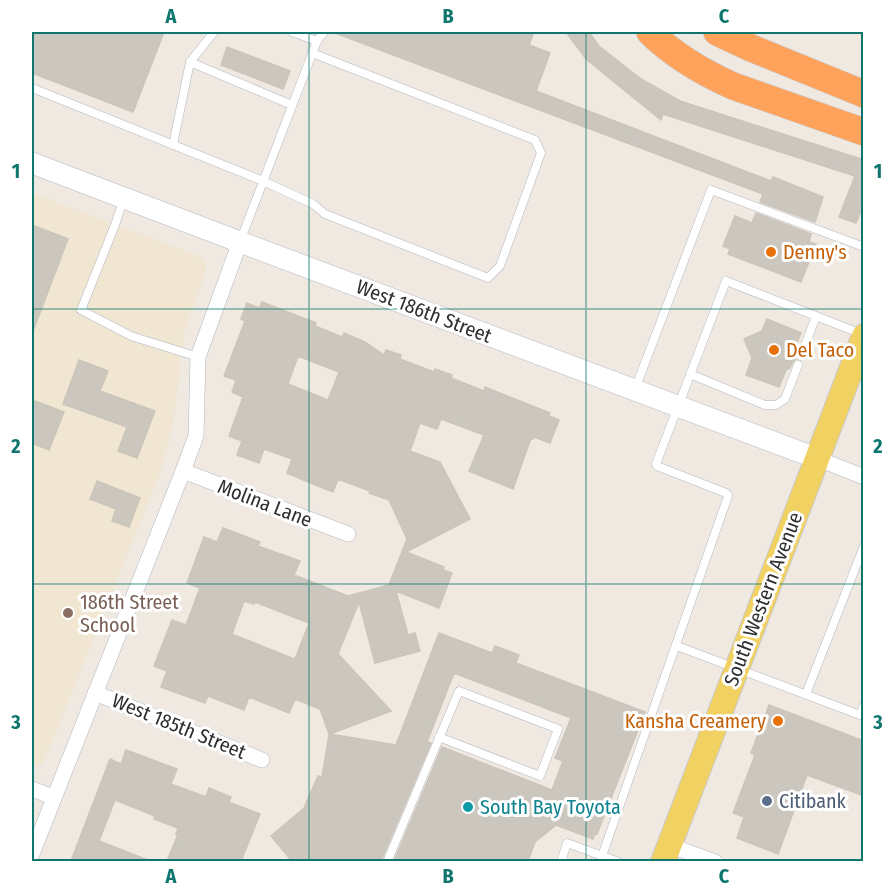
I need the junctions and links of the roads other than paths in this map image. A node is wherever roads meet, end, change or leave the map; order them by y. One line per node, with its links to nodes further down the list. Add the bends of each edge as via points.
1 (214, 32): 8 (lane)
2 (292, 32): 6 (lane)
3 (324, 32): 6 (lane)
4 (650, 32): 12 (highway, via 693,67 713,77)
5 (717, 32): 10 (highway)
6 (316, 41): 7 (lane)
7 (312, 53): 11 (lane); 15 (lane, via 535,140 541,153 500,266 488,278 325,214 313,204)
8 (189, 62): 11 (lane); 13 (lane)
9 (32, 88): 13 (lane)
10 (864, 94)
11 (292, 105): 15 (lane)
12 (864, 132)
13 (173, 145): 15 (lane)
14 (32, 163): 16 (street, West 186th Street)
15 (263, 181): 17 (lane)
16 (124, 198): 17 (street, West 186th Street); 22 (lane, via 81,310 131,336)
17 (240, 242): 22 (street); 25 (street, West 186th Street)
18 (864, 247): 25 (lane, via 711,190)
19 (816, 316): 20 (lane); 21 (lane); 24 (lane, via 726,281)
20 (864, 335): 27 (main road, South Western Avenue)
21 (801, 356)
22 (198, 357): 28 (street, via 196,436)
23 (798, 365): 24 (lane, via 785,399 776,405 765,405)
24 (690, 374): 26 (lane)
25 (635, 390): 26 (street, West 186th Street)
26 (678, 406): 27 (street, West 186th Street); 32 (lane, via 656,465 728,495)
27 (816, 458): 29 (street); 33 (main road, South Western Avenue)
28 (183, 471): 30 (street, Molina Lane); 34 (street)
29 (864, 477)
30 (348, 534)
31 (864, 546): 35 (lane)
32 (677, 646): 33 (lane); 43 (lane)
33 (737, 669): 35 (lane); 41 (main road, South Western Avenue)
34 (95, 693): 38 (street, West 185th Street); 40 (street)
35 (806, 694): 36 (lane, via 860,715)
36 (864, 705)
37 (440, 736): 37 (lane, via 459,691 558,729 540,776); 44 (lane)
38 (262, 760)
39 (32, 789): 40 (street)
40 (53, 797): 42 (street)
41 (666, 853): 47 (street)
42 (32, 854)
43 (596, 857): 45 (lane, via 567,843); 46 (lane)
44 (387, 861)
45 (561, 861)
46 (619, 861)
47 (715, 861)

